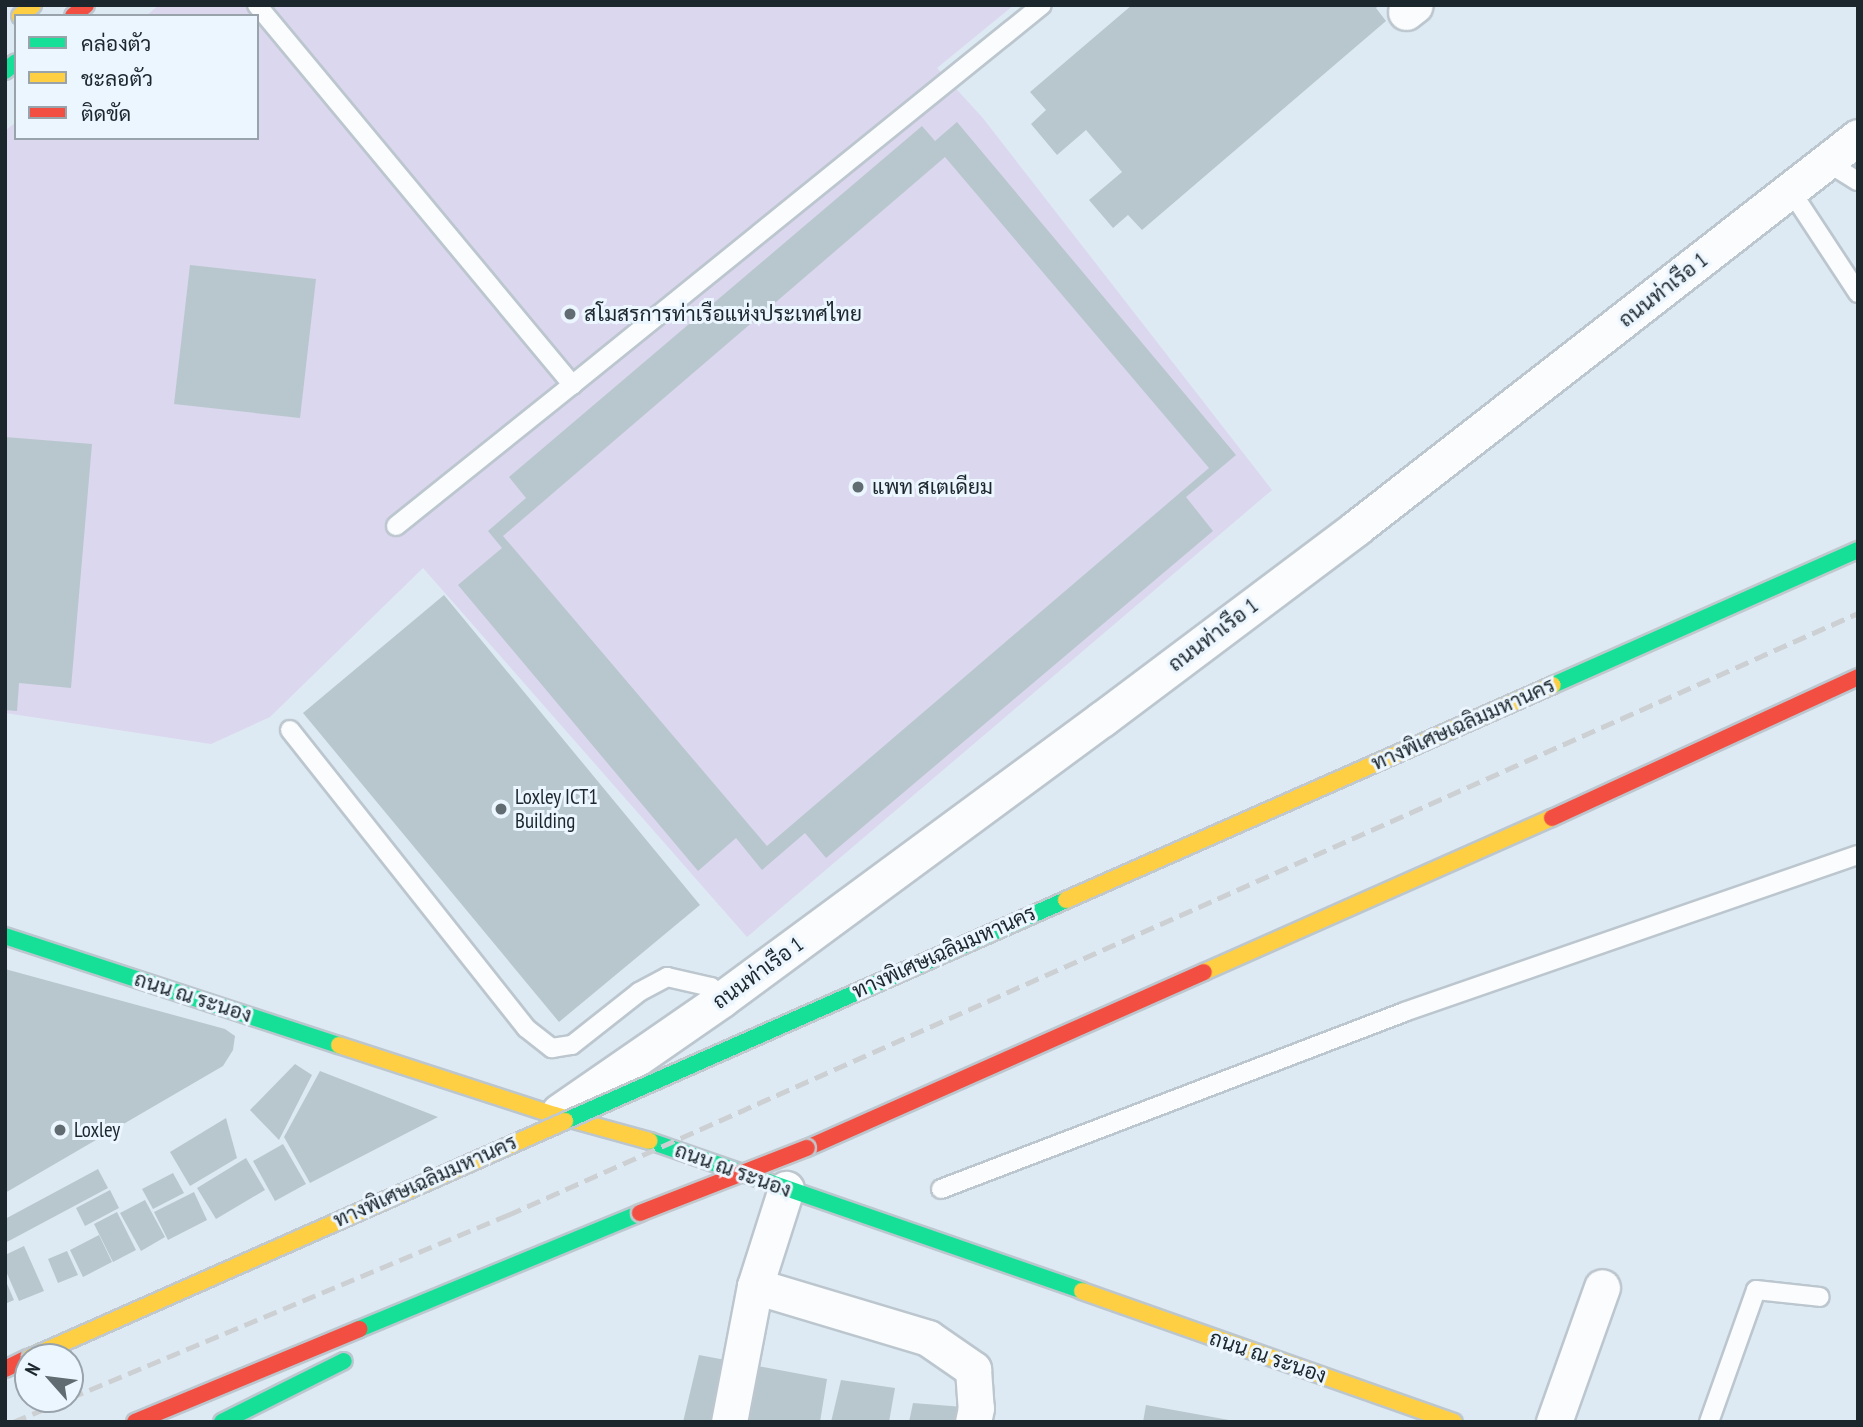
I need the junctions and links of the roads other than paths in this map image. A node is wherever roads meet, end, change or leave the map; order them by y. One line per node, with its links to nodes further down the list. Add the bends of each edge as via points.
1 (257, 5): 8 (lane)
2 (1042, 5): 8 (lane)
3 (1858, 137): 4 (street, ถนนท่าเรือ 1)
4 (1827, 162): 5 (lane); 6 (street, ถนนท่าเรือ 1)
5 (1858, 181)
6 (1791, 191): 7 (lane); 15 (street, ถนนท่าเรือ 1, via 1356,528)
7 (1858, 293)
8 (572, 385): 9 (lane)
9 (396, 526)
10 (1858, 550): 24 (main road, ทางพิเศษเฉลิมมหานคร, bridge)
11 (1858, 677): 19 (main road, bridge, via 1646,776 807,1148)
12 (290, 730): 15 (lane, via 526,1028 552,1048 572,1045 639,992 667,977 710,987)
13 (1858, 855): 18 (lane, via 1404,1012)
14 (5, 936): 16 (main road, ถนน ณ ระนอง)
15 (722, 999): 16 (street, ถนนท่าเรือ 1)
16 (555, 1115): 17 (main road, ถนน ณ ระนอง, via 664,1145)
17 (786, 1189): 20 (street); 30 (main road, ถนน ณ ระนอง)
18 (941, 1189)
19 (640, 1213): 23 (main road); 26 (main road)
20 (755, 1286): 28 (street); 29 (street, via 928,1338 973,1368)
21 (1602, 1287): 31 (street)
22 (1820, 1297): 32 (lane, via 1756,1290)
23 (431, 1317)
24 (64, 1343)
25 (358, 1354): 27 (main road)
26 (135, 1422)
27 (222, 1422)
28 (729, 1422)
29 (973, 1422)
30 (1454, 1422)
31 (1554, 1422)
32 (1709, 1422)

